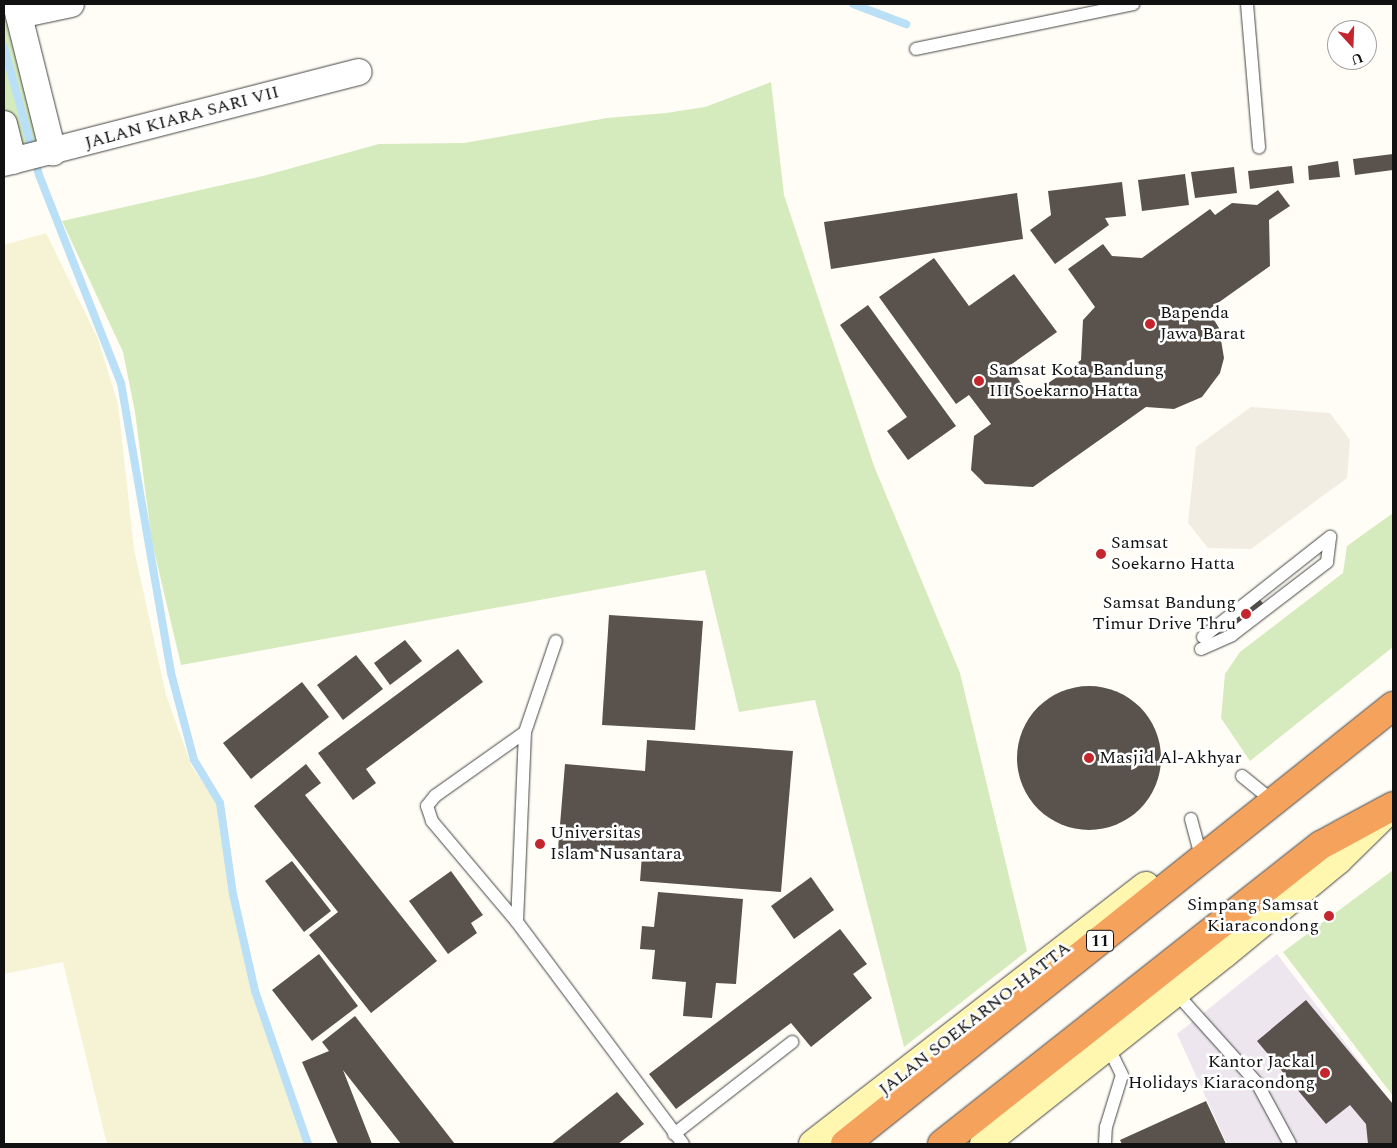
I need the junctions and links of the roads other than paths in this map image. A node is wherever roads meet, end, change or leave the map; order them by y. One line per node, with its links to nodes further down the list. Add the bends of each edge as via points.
1 (71, 4): 4 (street)
2 (1133, 4): 5 (lane)
3 (1247, 4): 8 (lane)
4 (18, 9): 9 (street)
5 (916, 49)
6 (359, 72): 9 (street, JALAN KIARA SARI VII)
7 (4, 124): 9 (street)
8 (1259, 147)
9 (27, 158)
10 (556, 641): 13 (lane)
11 (1202, 643): 11 (lane, via 1232,635 1327,562 1330,537)
12 (1393, 706): 14 (highway, JALAN SOEKARNO-HATTA / 11)
13 (526, 732): 20 (lane); 20 (lane, via 434,796 427,806 432,821)
14 (1355, 738): 16 (main road, JALAN SOEKARNO-HATTA, via 1285,775); 27 (highway, JALAN SOEKARNO-HATTA / 11)
15 (1242, 776): 16 (lane)
16 (1263, 793): 19 (main road, JALAN SOEKARNO-HATTA)
17 (1393, 806): 21 (main road, via 1338,860); 28 (highway, via 1321,845)
18 (1191, 819): 19 (lane)
19 (1198, 846): 26 (main road, JALAN SOEKARNO-HATTA)
20 (517, 922): 24 (lane)
21 (1176, 994): 23 (main road); 31 (lane, via 1257,1082)
22 (792, 1042): 24 (lane)
23 (1109, 1048): 29 (main road); 30 (lane, via 1122,1075 1106,1127)
24 (674, 1134): 25 (lane)
25 (682, 1144)
26 (813, 1144)
27 (845, 1144)
28 (942, 1144)
29 (984, 1144)
30 (1105, 1144)
31 (1290, 1144)

